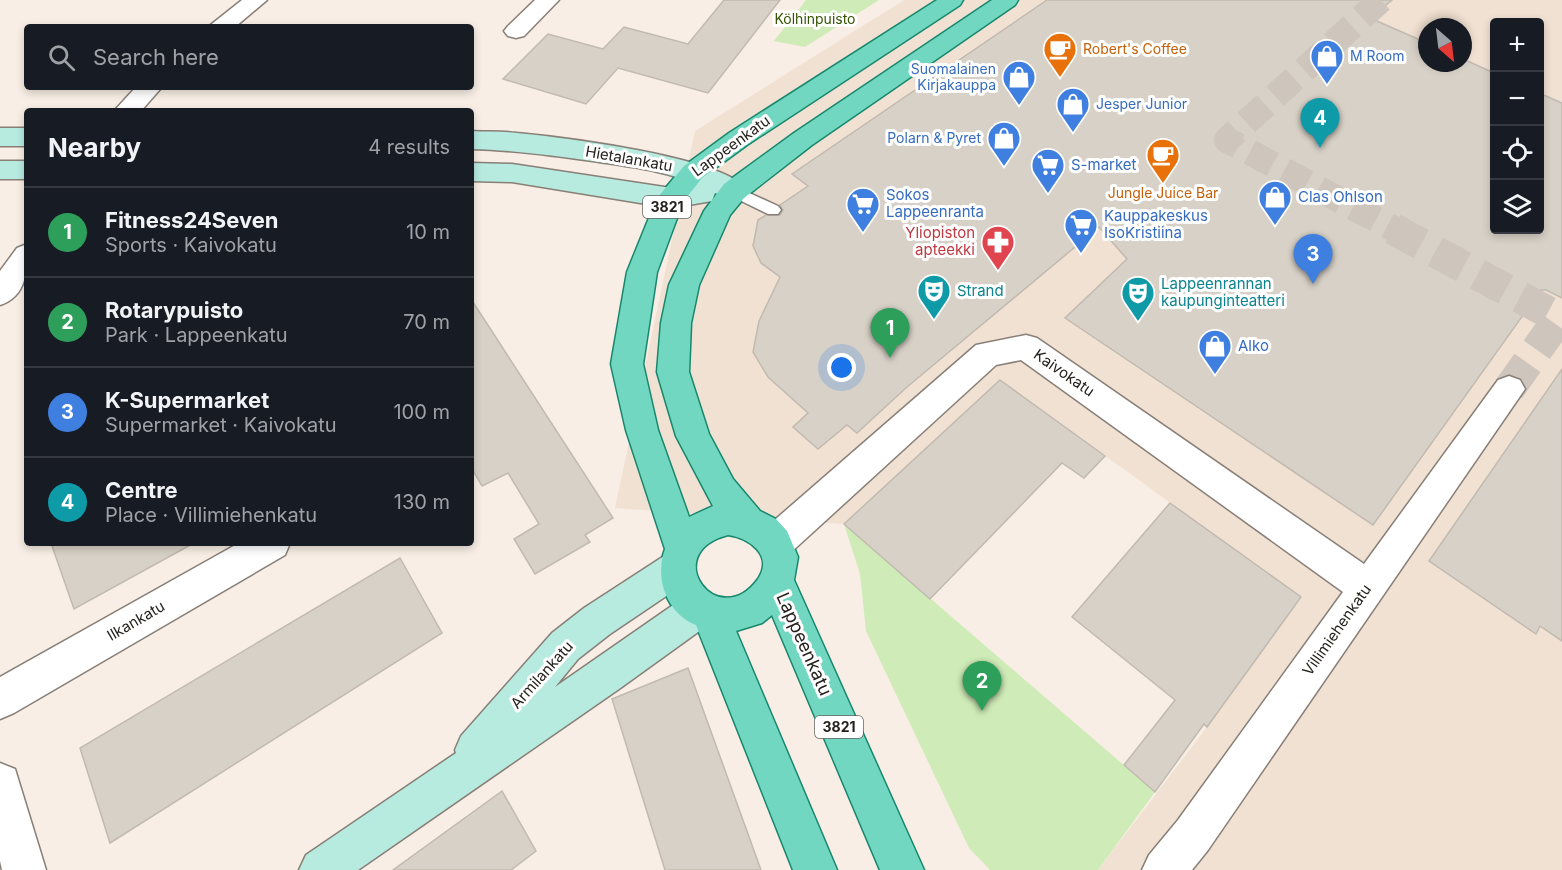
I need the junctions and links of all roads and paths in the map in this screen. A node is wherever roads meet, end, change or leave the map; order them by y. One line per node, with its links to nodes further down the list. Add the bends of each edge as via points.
1 (256, 0): 5 (street)
2 (548, 0): 6 (street)
3 (952, 0): 15 (main road, Lappeenkatu / 3821)
4 (1007, 0): 16 (main road, 3821)
5 (224, 24)
6 (516, 31)
7 (147, 90): 8 (street)
8 (130, 108)
9 (24, 136): 10 (main road)
10 (0, 137)
11 (474, 140): 15 (main road, Hietalankatu, via 516,141 639,159)
12 (0, 170): 13 (main road)
13 (24, 170)
14 (474, 172): 17 (main road, Hietalankatu, via 512,173)
15 (693, 172): 16 (main road, Hietalankatu); 17 (main road, Lappeenkatu / 3821)
16 (734, 190): 17 (main road, Hietalankatu); 18 (lane); 22 (main road, 3821, via 718,211 684,285 676,323 673,372 693,436 721,490)
17 (671, 198): 25 (main road, Lappeenkatu / 3821, via 642,272 627,363 642,430)
18 (773, 210)
19 (24, 259): 20 (street)
20 (0, 294)
21 (1509, 389): 27 (street, Villimiehenkatu)
22 (747, 522): 23 (main road, via 763,530); 25 (main road, via 728,519 709,524 693,534)
23 (775, 543): 26 (main road, via 780,570); 27 (street, Kaivokatu, via 987,354 1026,347)
24 (267, 546): 29 (street, Ilkankatu)
25 (680, 558): 28 (main road, via 681,587); 30 (main road, Armilankatu, via 565,646)
26 (777, 583): 28 (main road, via 766,600 749,610 729,615); 35 (main road, Lappeenkatu / 3821)
27 (1366, 587): 36 (street, Villimiehenkatu, via 1193,835)
28 (704, 610): 30 (main road, Armilankatu); 34 (main road)
29 (0, 699)
30 (451, 779): 33 (main road, Armilankatu)
31 (0, 784): 32 (street)
32 (24, 870)
33 (321, 870)
34 (815, 870)
35 (902, 870)
36 (1164, 870)

